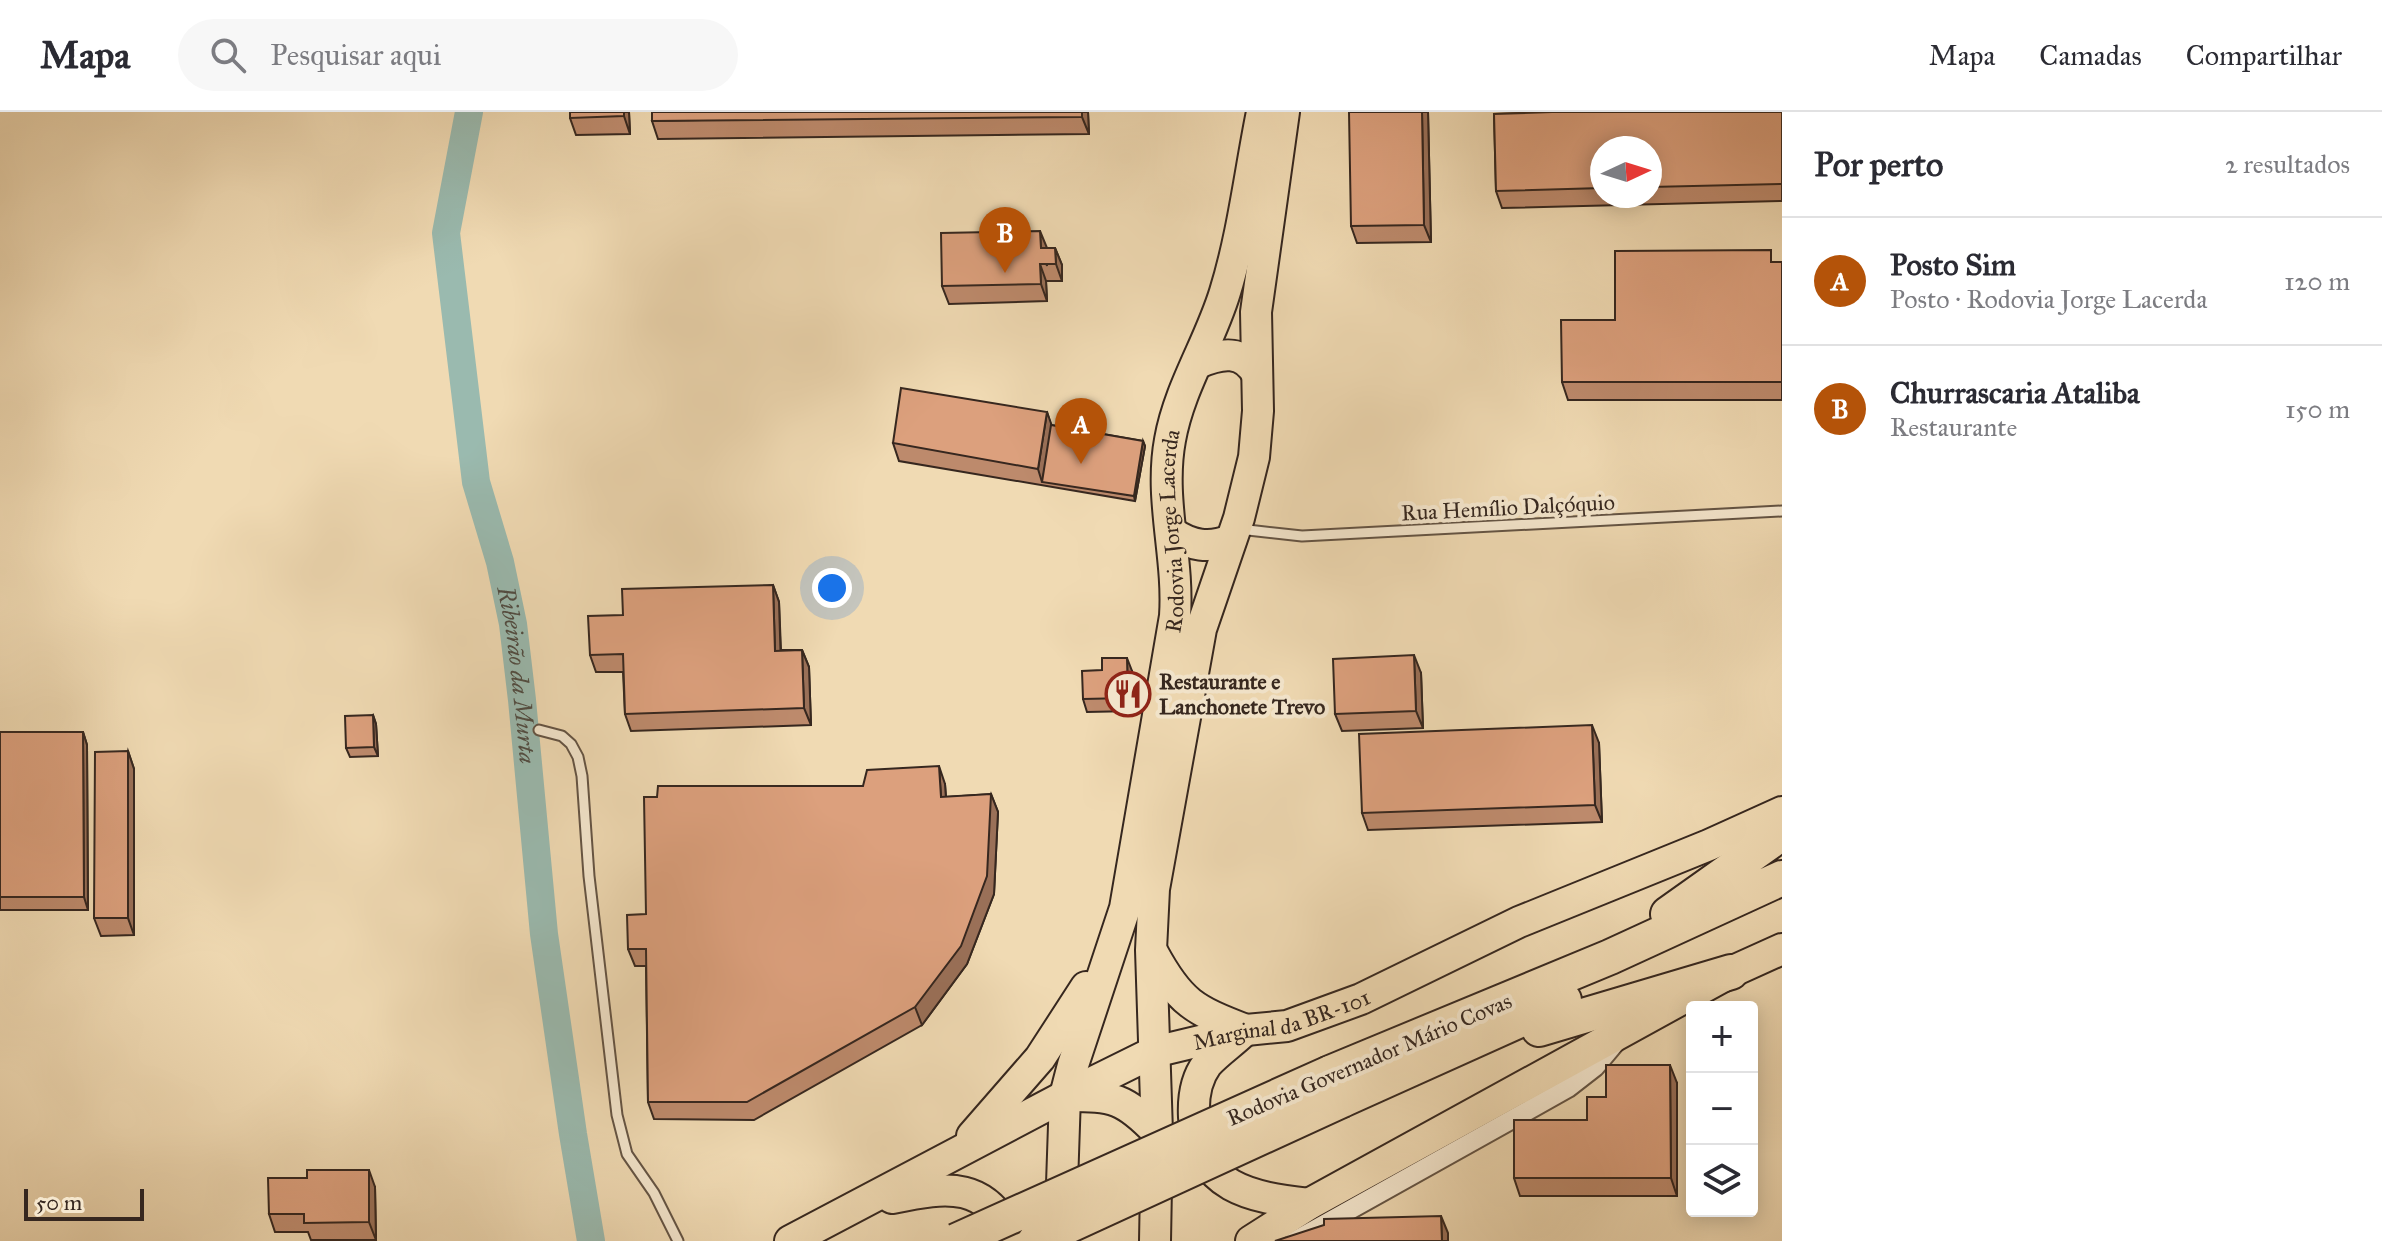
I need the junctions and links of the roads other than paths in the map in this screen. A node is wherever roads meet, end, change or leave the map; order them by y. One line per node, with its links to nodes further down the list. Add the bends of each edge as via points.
1 (1262, 112): 3 (main road, Rodovia Jorge Lacerda, via 1228,279)
2 (1284, 112): 4 (main road, Rodovia Jorge Lacerda, via 1256,312)
3 (1198, 363): 4 (main road, via 1231,355 1246,360); 6 (main road, Rodovia Jorge Lacerda, via 1170,440 1166,489)
4 (1257, 374): 7 (main road, Rodovia Jorge Lacerda, via 1254,457)
5 (1782, 511): 7 (lane, Rua Hemílio Dalçóquio, via 1302,536)
6 (1171, 532): 7 (main road, via 1200,546); 13 (main road, Rodovia Jorge Lacerda, via 1175,616)
7 (1233, 534): 15 (main road, Rodovia Jorge Lacerda, via 1195,654 1155,878)
8 (539, 730): 29 (lane, via 562,736 578,757 617,1115 627,1154)
9 (1782, 812): 18 (main road, Marginal da BR-101, via 1519,922 1361,999 1287,1026)
10 (1782, 833): 16 (highway)
11 (1782, 878): 16 (highway, Rodovia Governador Mário Covas)
12 (1782, 901): 21 (highway, Rodovia Governador Mário Covas)
13 (1120, 930): 23 (main road, Rodovia Jorge Lacerda); 25 (main road, via 1040,1058)
14 (1782, 949): 17 (main road)
15 (1151, 950): 18 (main road, via 1179,994 1203,1014); 20 (main road, Rodovia Jorge Lacerda)
16 (1610, 957): 22 (highway, Rodovia Governador Mário Covas)
17 (1731, 972): 19 (main road); 21 (highway)
18 (1246, 1030): 20 (main road, Marginal da BR-101); 26 (main road, via 1207,1065 1197,1082 1193,1101 1201,1148 1223,1180 1240,1190)
19 (1626, 1030): 26 (main road); 36 (street, via 1595,1067 1568,1088)
20 (1154, 1052): 23 (main road, Marginal da BR-101); 24 (main road, Rodovia Jorge Lacerda)
21 (1409, 1071): 22 (highway, Rodovia Governador Mário Covas)
22 (1336, 1086): 31 (highway, Rodovia Governador Mário Covas, bridge); 33 (highway, Rodovia Governador Mário Covas, bridge)
23 (1065, 1096): 24 (main road, via 1123,1102); 25 (main road, Marginal da BR-101); 34 (main road, Rodovia Jorge Lacerda)
24 (1157, 1132): 35 (main road, Rodovia Jorge Lacerda)
25 (955, 1154): 27 (main road, Marginal da BR-101)
26 (1309, 1204): 28 (main road)
27 (861, 1205): 30 (main road, Marginal da BR-101); 32 (main road, via 955,1190 984,1199 1004,1219)
28 (1253, 1240)
29 (678, 1241)
30 (790, 1241)
31 (956, 1241)
32 (1013, 1241)
33 (1035, 1241)
34 (1060, 1241)
35 (1155, 1241)
36 (1294, 1241)

